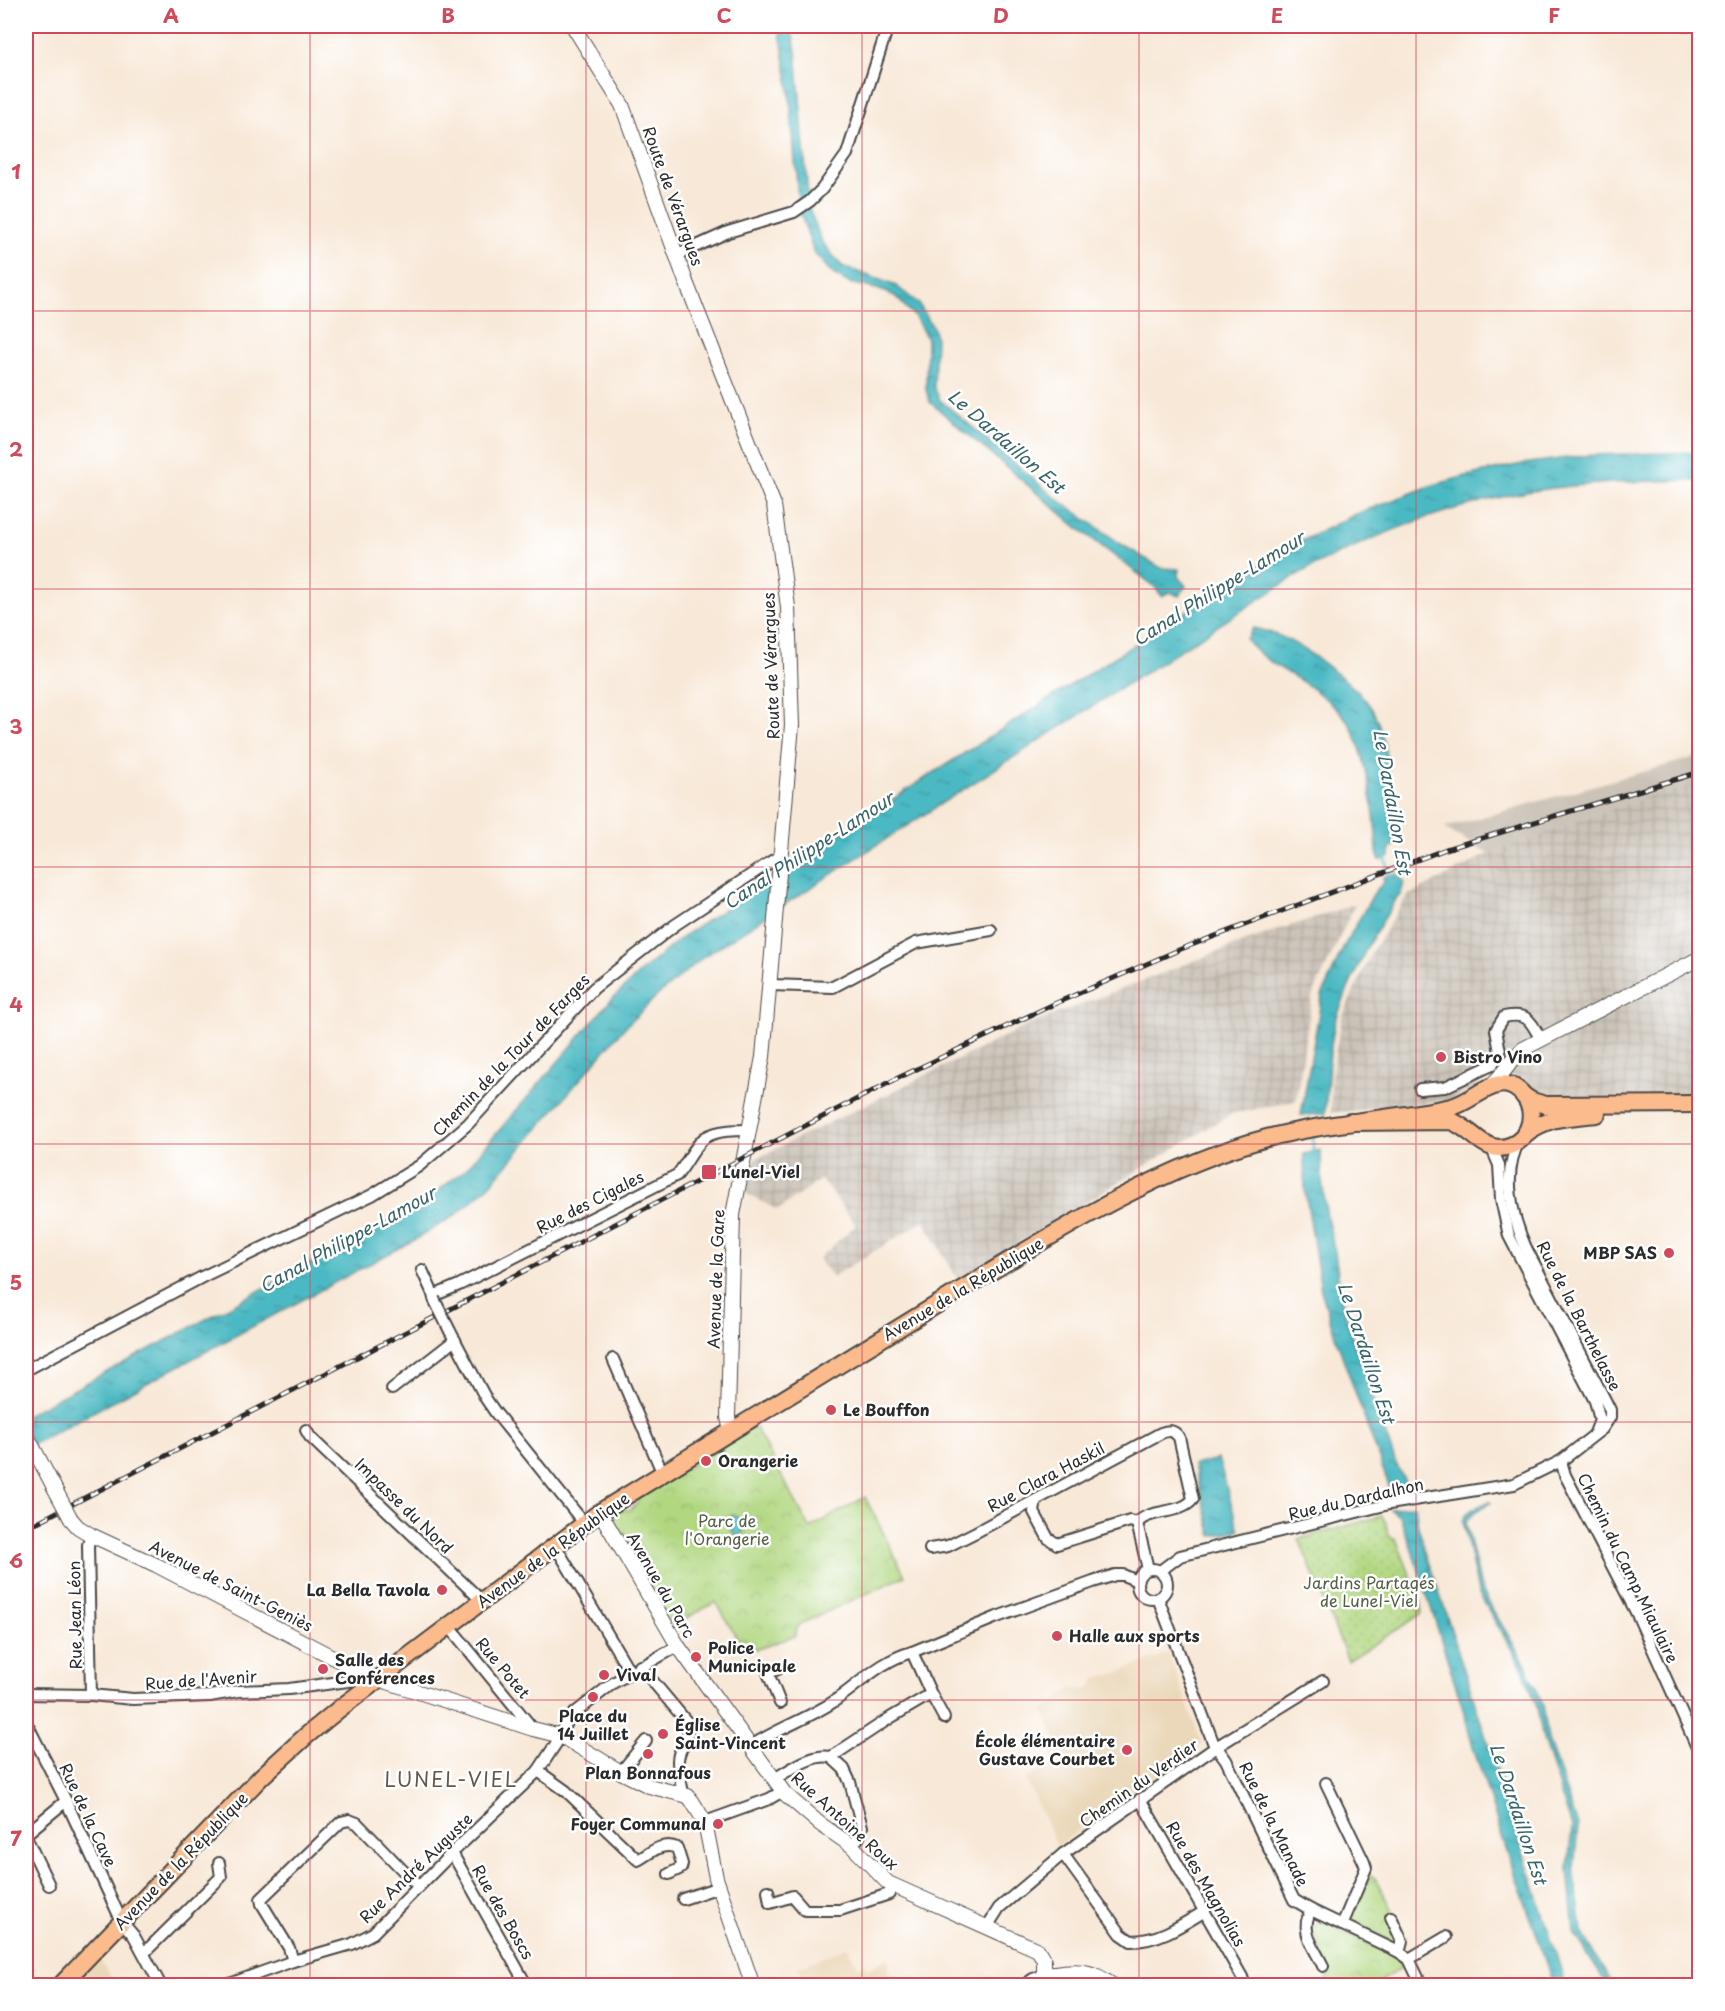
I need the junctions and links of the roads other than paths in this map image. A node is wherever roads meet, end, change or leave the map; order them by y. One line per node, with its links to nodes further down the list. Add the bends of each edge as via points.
1 (573, 26): 3 (street, Route de Vérargues, via 622,105)
2 (888, 26): 3 (street, via 847,154 822,189 794,212 728,232)
3 (677, 255): 4 (street, Route de Vérargues, via 774,506 789,607 792,725)
4 (780, 861): 7 (street, Route de Vérargues); 24 (street, Chemin de la Tour de Farges, via 675,925 594,988 468,1124 419,1166 372,1195 204,1276)
5 (991, 930): 7 (street, via 916,943 833,987)
6 (1700, 958): 8 (street)
7 (770, 985): 16 (street, Route de Vérargues, via 763,1057)
8 (1539, 1041): 9 (street, via 1517,1055); 10 (street, via 1529,1019 1518,1014 1504,1017 1496,1030 1500,1052 1492,1065 1444,1087); 11 (street, via 1521,1058 1517,1074)
9 (1491, 1085): 11 (main road, via 1501,1084); 12 (main road)
10 (1420, 1089)
11 (1522, 1094): 14 (main road, via 1546,1105); 18 (main road, via 1531,1114 1529,1128)
12 (1473, 1098): 15 (main road, via 1450,1107); 17 (main road, via 1467,1118)
13 (1700, 1104): 14 (main road)
14 (1662, 1105): 18 (main road, via 1547,1120)
15 (1350, 1122): 17 (main road, via 1451,1121); 27 (main road, Avenue de la République, via 1240,1146 1200,1160 1129,1194 1039,1243)
16 (749, 1130): 21 (street, Rue des Cigales, via 707,1136 677,1175); 27 (street, Avenue de la Gare, via 733,1215 728,1417)
17 (1474, 1135): 19 (main road)
18 (1522, 1138): 19 (main road, via 1504,1147); 29 (street, Rue de la Barthelasse, via 1511,1164 1516,1222 1610,1410 1608,1422)
19 (1488, 1146): 29 (street, Rue de la Barthelasse, via 1499,1165 1501,1199 1512,1243 1599,1411)
20 (422, 1270): 21 (street)
21 (434, 1296): 22 (street, bridge)
22 (453, 1336): 25 (street); 34 (street, via 495,1412)
23 (613, 1359): 31 (street)
24 (26, 1370)
25 (392, 1389)
26 (306, 1430): 43 (street, Impasse du Nord)
27 (731, 1432): 31 (main road, Avenue de la République)
28 (26, 1434): 36 (street, Avenue de Saint-Geniès, bridge, via 70,1519)
29 (1594, 1436): 30 (street, Rue du Dardalhon)
30 (1561, 1461): 40 (street, Rue du Dardalhon, via 1514,1484 1389,1504 1180,1556); 62 (street, Chemin du Camp Miaulaire, via 1638,1614)
31 (663, 1474): 33 (main road, Avenue de la République)
32 (1036, 1500): 35 (street, via 1034,1512 1048,1538 1057,1544 1122,1523); 35 (street, Rue Clara Haskil, via 1161,1432 1175,1432 1192,1499 1186,1506 1145,1516); 38 (street, Rue Clara Haskil, via 948,1546)
33 (600, 1512): 34 (main road, Avenue de la République); 45 (street, Avenue du Parc)
34 (584, 1523): 37 (main road, Avenue de la République)
35 (1137, 1523): 39 (street)
36 (91, 1535): 49 (street, Avenue de Saint-Geniès); 53 (street, Rue Jean Léon)
37 (555, 1545): 43 (main road, Avenue de la République); 47 (street)
38 (930, 1549)
39 (1148, 1569): 40 (street); 41 (street)
40 (1160, 1571): 42 (street, via 1168,1583)
41 (1137, 1581): 42 (street, via 1141,1594 1148,1599); 46 (street, via 1115,1575)
42 (1158, 1598): 61 (street, Rue de la Manade)
43 (482, 1601): 44 (main road, Avenue de la République)
44 (449, 1626): 49 (main road, Avenue de la République); 57 (street, Rue Potet)
45 (678, 1646): 47 (street); 60 (street, Avenue du Parc)
46 (912, 1652): 52 (street); 60 (street, via 888,1660 849,1692)
47 (635, 1669): 58 (street, via 575,1713); 69 (street, via 686,1721 687,1740 678,1759)
48 (778, 1669): 54 (street, via 768,1673)
49 (378, 1680): 53 (street, Rue de l'Avenir, via 210,1696 133,1699); 57 (street, Avenue de Saint-Geniès); 88 (main road, Avenue de la République, via 274,1765)
50 (1323, 1681): 61 (street, Chemin du Verdier)
51 (26, 1694): 53 (street, Rue de l'Avenir)
52 (931, 1694): 55 (street); 63 (street)
53 (91, 1695)
54 (780, 1703)
55 (944, 1718)
56 (26, 1722): 71 (street, Rue de la Cave)
57 (533, 1729): 58 (street)
58 (561, 1736): 64 (street, Rue André Auguste); 65 (street)
59 (646, 1741): 65 (street)
60 (751, 1746): 66 (street, Rue Antoine Roux)
61 (1216, 1747): 70 (street, Chemin du Verdier); 85 (street, Rue de la Manade, via 1226,1760 1289,1893)
62 (1700, 1754)
63 (831, 1757): 66 (street, via 812,1757); 74 (street, via 844,1769 850,1782 862,1827)
64 (538, 1771): 75 (street, Rue André Auguste); 78 (street, via 566,1791 638,1860 664,1846 677,1848 681,1868)
65 (621, 1772): 69 (street, via 649,1786)
66 (774, 1779): 68 (street, Rue Antoine Roux)
67 (1326, 1783): 89 (street, via 1366,1868)
68 (783, 1791): 72 (street); 74 (street, Rue Antoine Roux)
69 (683, 1795): 72 (street, via 692,1801)
70 (1140, 1799): 76 (street, Chemin du Verdier); 86 (street, Rue des Magnolias)
71 (66, 1801): 73 (street); 88 (street, Rue de la Cave)
72 (705, 1822): 81 (street)
73 (26, 1835): 79 (street)
74 (852, 1846): 90 (street, Rue Antoine Roux, via 888,1883)
75 (452, 1853): 80 (street, Rue André Auguste); 101 (street, Rue des Boscs)
76 (1063, 1854): 86 (street, via 1121,1934 1131,1941 1167,1933); 90 (street, Chemin du Verdier, via 999,1908)
77 (219, 1863): 93 (street, via 221,1877)
78 (669, 1874)
79 (50, 1885)
80 (418, 1886): 95 (street, Rue André Auguste, via 364,1939); 95 (street, via 357,1823 341,1822 261,1899)
81 (718, 1887): 84 (street); 102 (street)
82 (768, 1891): 83 (street, via 770,1903 792,1896 805,1910 840,1910)
83 (890, 1894)
84 (683, 1899)
85 (1311, 1910): 89 (street, Rue de la Manade); 96 (street, via 1306,1929)
86 (1205, 1911): 105 (street, Rue des Magnolias)
87 (1391, 1917): 92 (street, via 1402,1941)
88 (122, 1922): 93 (street, Rue de la Cave); 99 (main road, Avenue de la République)
89 (1341, 1925): 92 (street, Rue de la Manade)
90 (987, 1927): 97 (street, Rue Antoine Roux, via 1038,1950)
91 (1446, 1937): 94 (street)
92 (1399, 1952): 94 (street, Rue de la Manade)
93 (144, 1953): 100 (street, Rue de la Cave)
94 (1409, 1959): 106 (street)
95 (293, 1961): 98 (street, Rue André Auguste)
96 (1323, 1966)
97 (1051, 1982): 103 (street, via 1033,1979); 104 (street, via 1101,1979)
98 (224, 1985)
99 (60, 1986)
100 (161, 1986)
101 (527, 1986)
102 (753, 1986)
103 (1023, 1986)
104 (1114, 1986)
105 (1245, 1986)
106 (1422, 1986)

